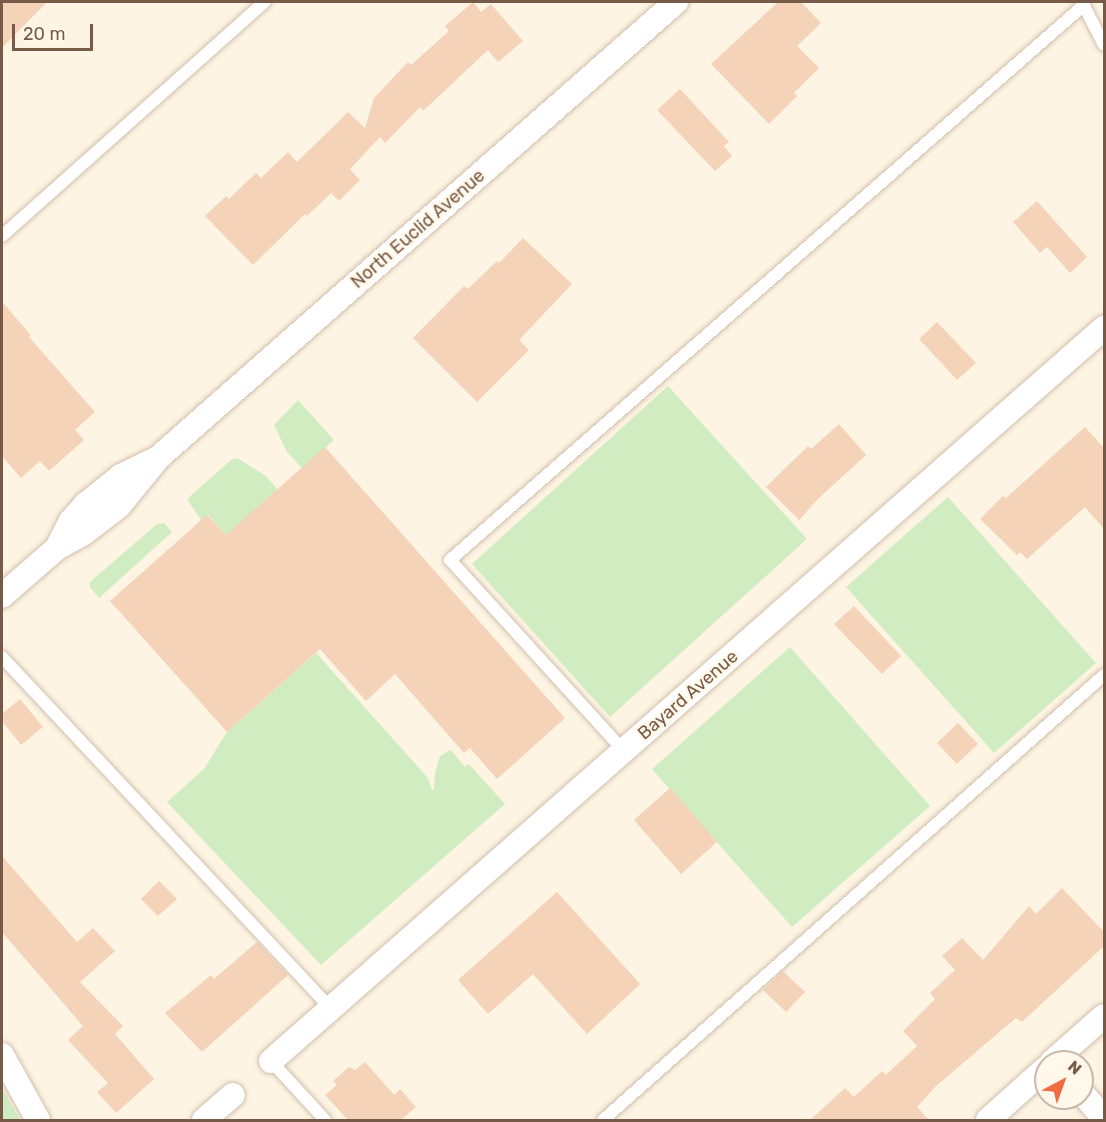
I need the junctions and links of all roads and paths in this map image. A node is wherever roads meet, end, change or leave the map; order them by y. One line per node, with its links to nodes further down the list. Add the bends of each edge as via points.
1 (265, 2): 5 (lane)
2 (676, 2): 7 (street, North Euclid Avenue, via 159,457 119,506 57,548)
3 (1083, 3): 4 (lane); 10 (lane, via 450,560)
4 (1104, 45)
5 (2, 236)
6 (1104, 328): 10 (street, Bayard Avenue)
7 (2, 596)
8 (2, 657): 11 (lane)
9 (1104, 675): 23 (lane)
10 (624, 751): 11 (street, Bayard Avenue)
11 (330, 1008): 15 (street, Bayard Avenue)
12 (1104, 1016): 13 (street)
13 (1066, 1050)
14 (2, 1055): 20 (street)
15 (271, 1061): 22 (lane)
16 (1034, 1079): 24 (street)
17 (233, 1095): 21 (street)
18 (1094, 1107): 19 (street)
19 (1104, 1118)
20 (39, 1120)
21 (204, 1120)
22 (325, 1120)
23 (603, 1120)
24 (988, 1120)

